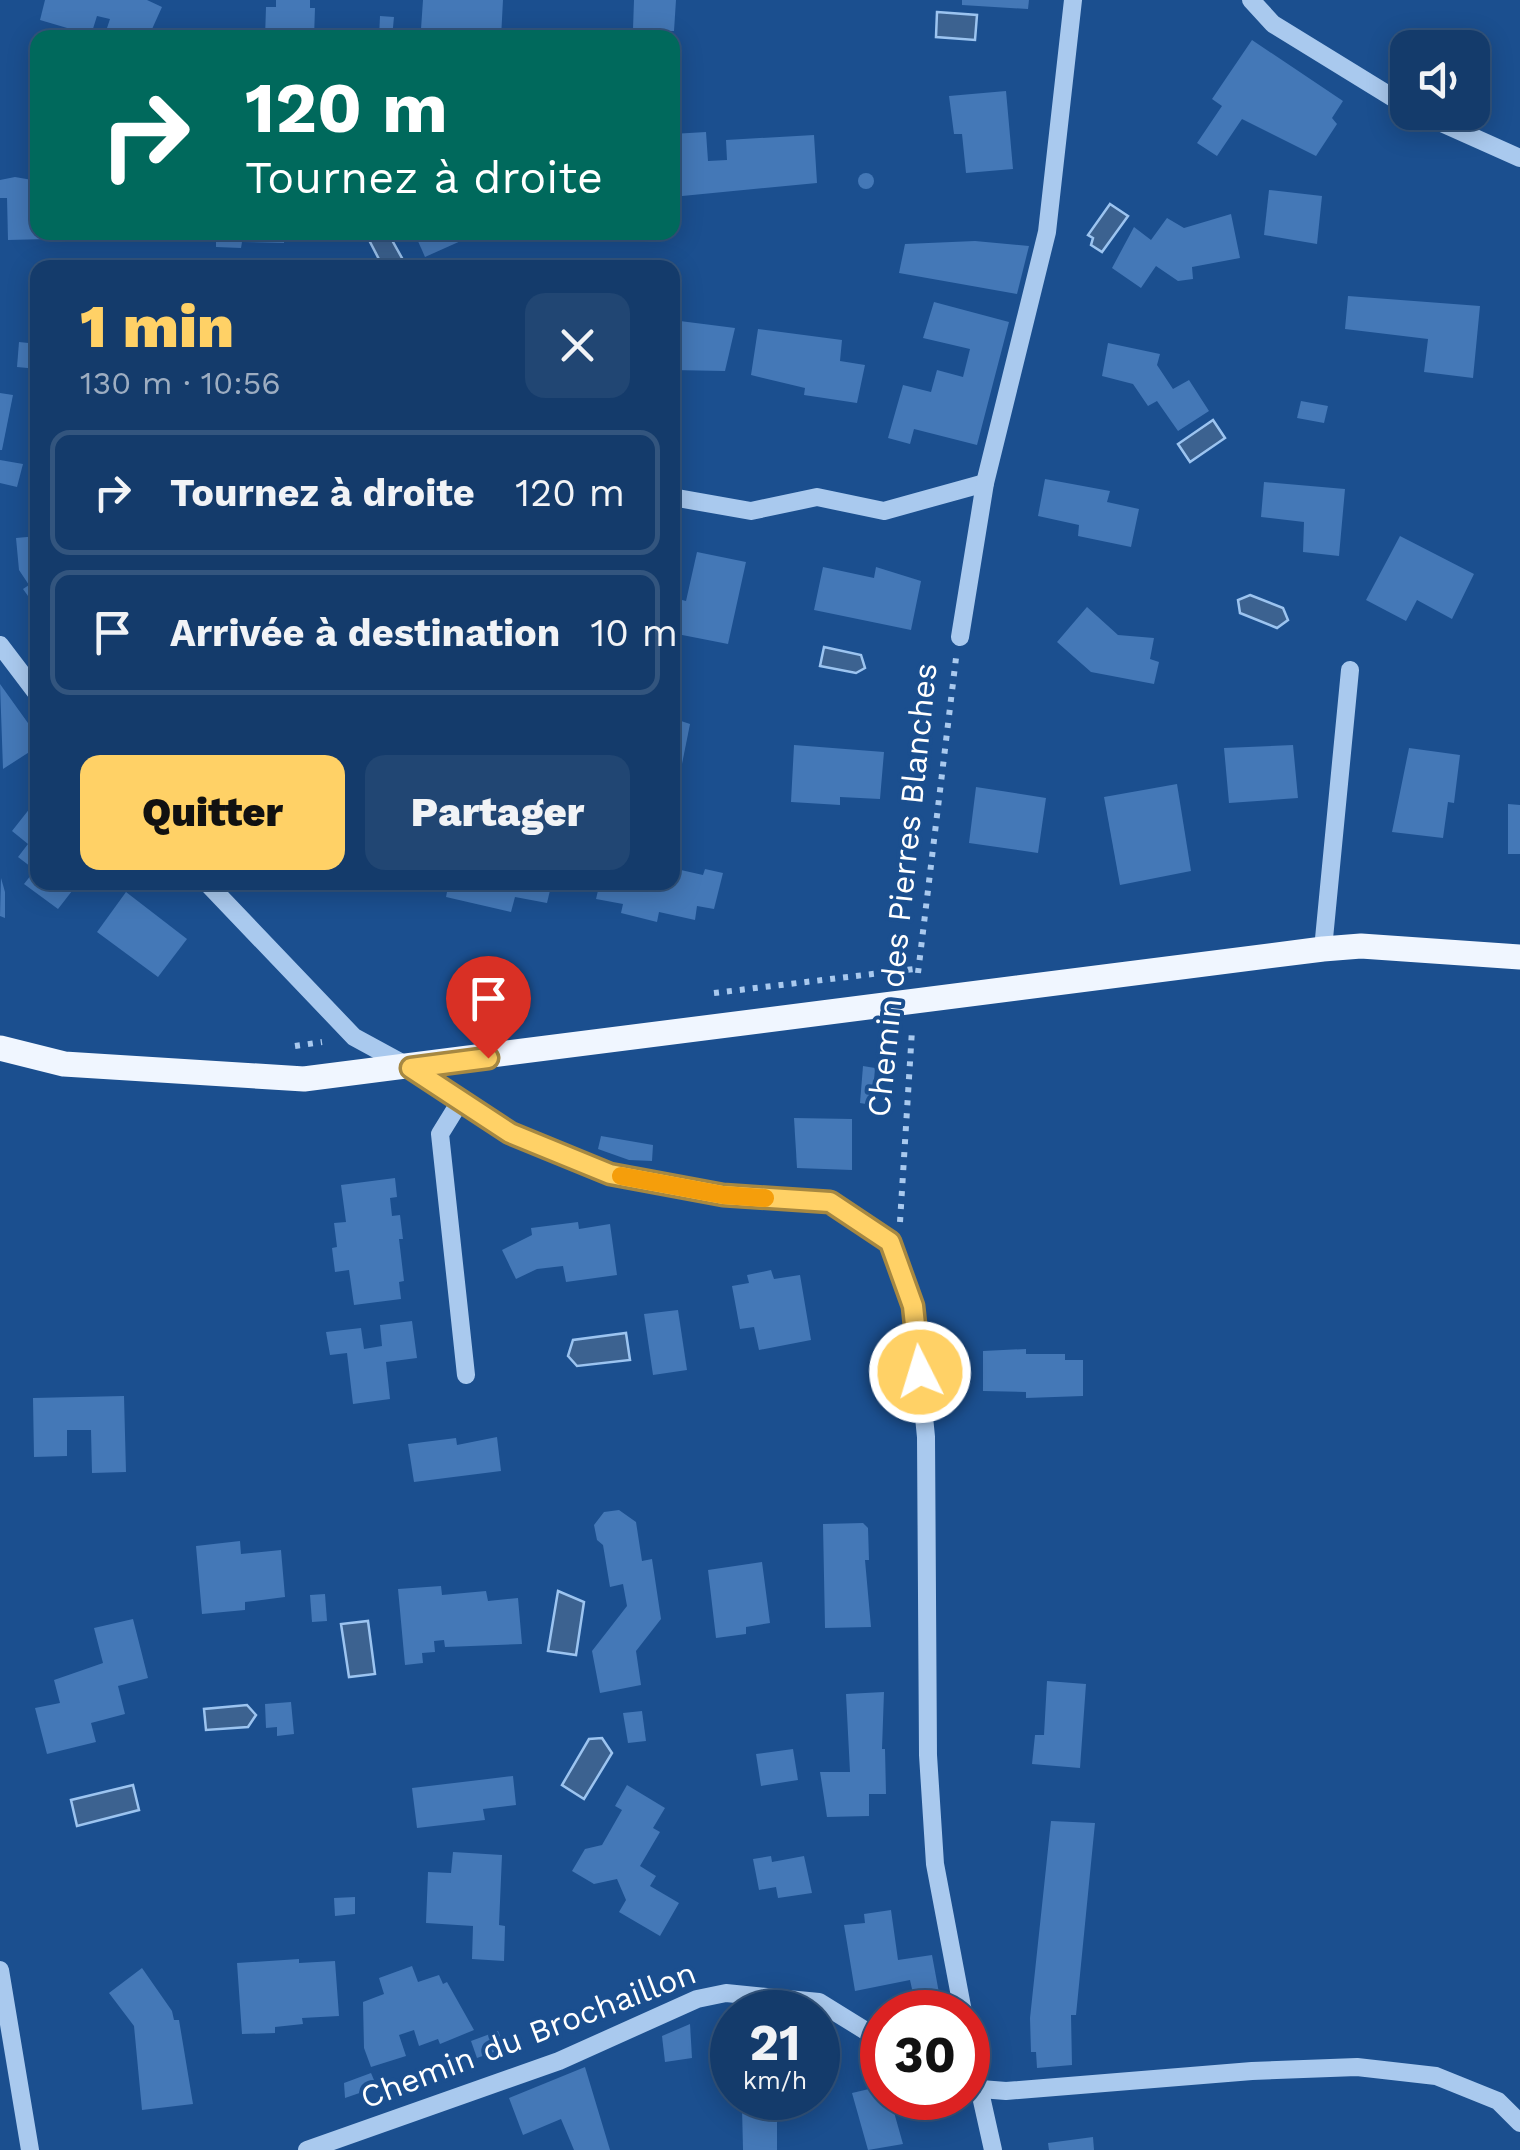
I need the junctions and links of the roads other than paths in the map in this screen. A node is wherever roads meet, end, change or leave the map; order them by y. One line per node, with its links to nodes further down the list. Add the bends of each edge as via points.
1 (1073, 0): 6 (street, Chemin des Pierres Blanches, via 1048,232)
2 (1251, 0): 3 (street, via 1273,24)
3 (1390, 96)
4 (1457, 130): 5 (street)
5 (1520, 158)
6 (985, 482): 7 (street, via 884,511 817,497 751,511); 8 (street, Chemin des Pierres Blanches)
7 (680, 498)
8 (960, 637)
9 (0, 645): 11 (street)
10 (1350, 670): 13 (street)
11 (30, 684)
12 (214, 890): 16 (street, via 340,1024)
13 (1323, 949): 14 (main road); 16 (main road)
14 (1520, 957)
15 (0, 1048): 16 (main road, via 64,1064 304,1079)
16 (411, 1068): 17 (street)
17 (461, 1100): 18 (street, via 440,1134); 20 (street, via 510,1133 610,1174 723,1195 830,1202 890,1242 913,1306 926,1437 928,1755 936,1864)
18 (466, 1375)
19 (0, 1970): 25 (street)
20 (958, 1990)
21 (860, 2027): 26 (street, Chemin du Brochaillon, via 819,2002 726,1992 558,2061)
22 (990, 2088): 24 (street, via 1357,2067 1436,2076 1498,2101)
23 (983, 2120): 27 (street)
24 (1520, 2124)
25 (30, 2150)
26 (307, 2150)
27 (993, 2150)

